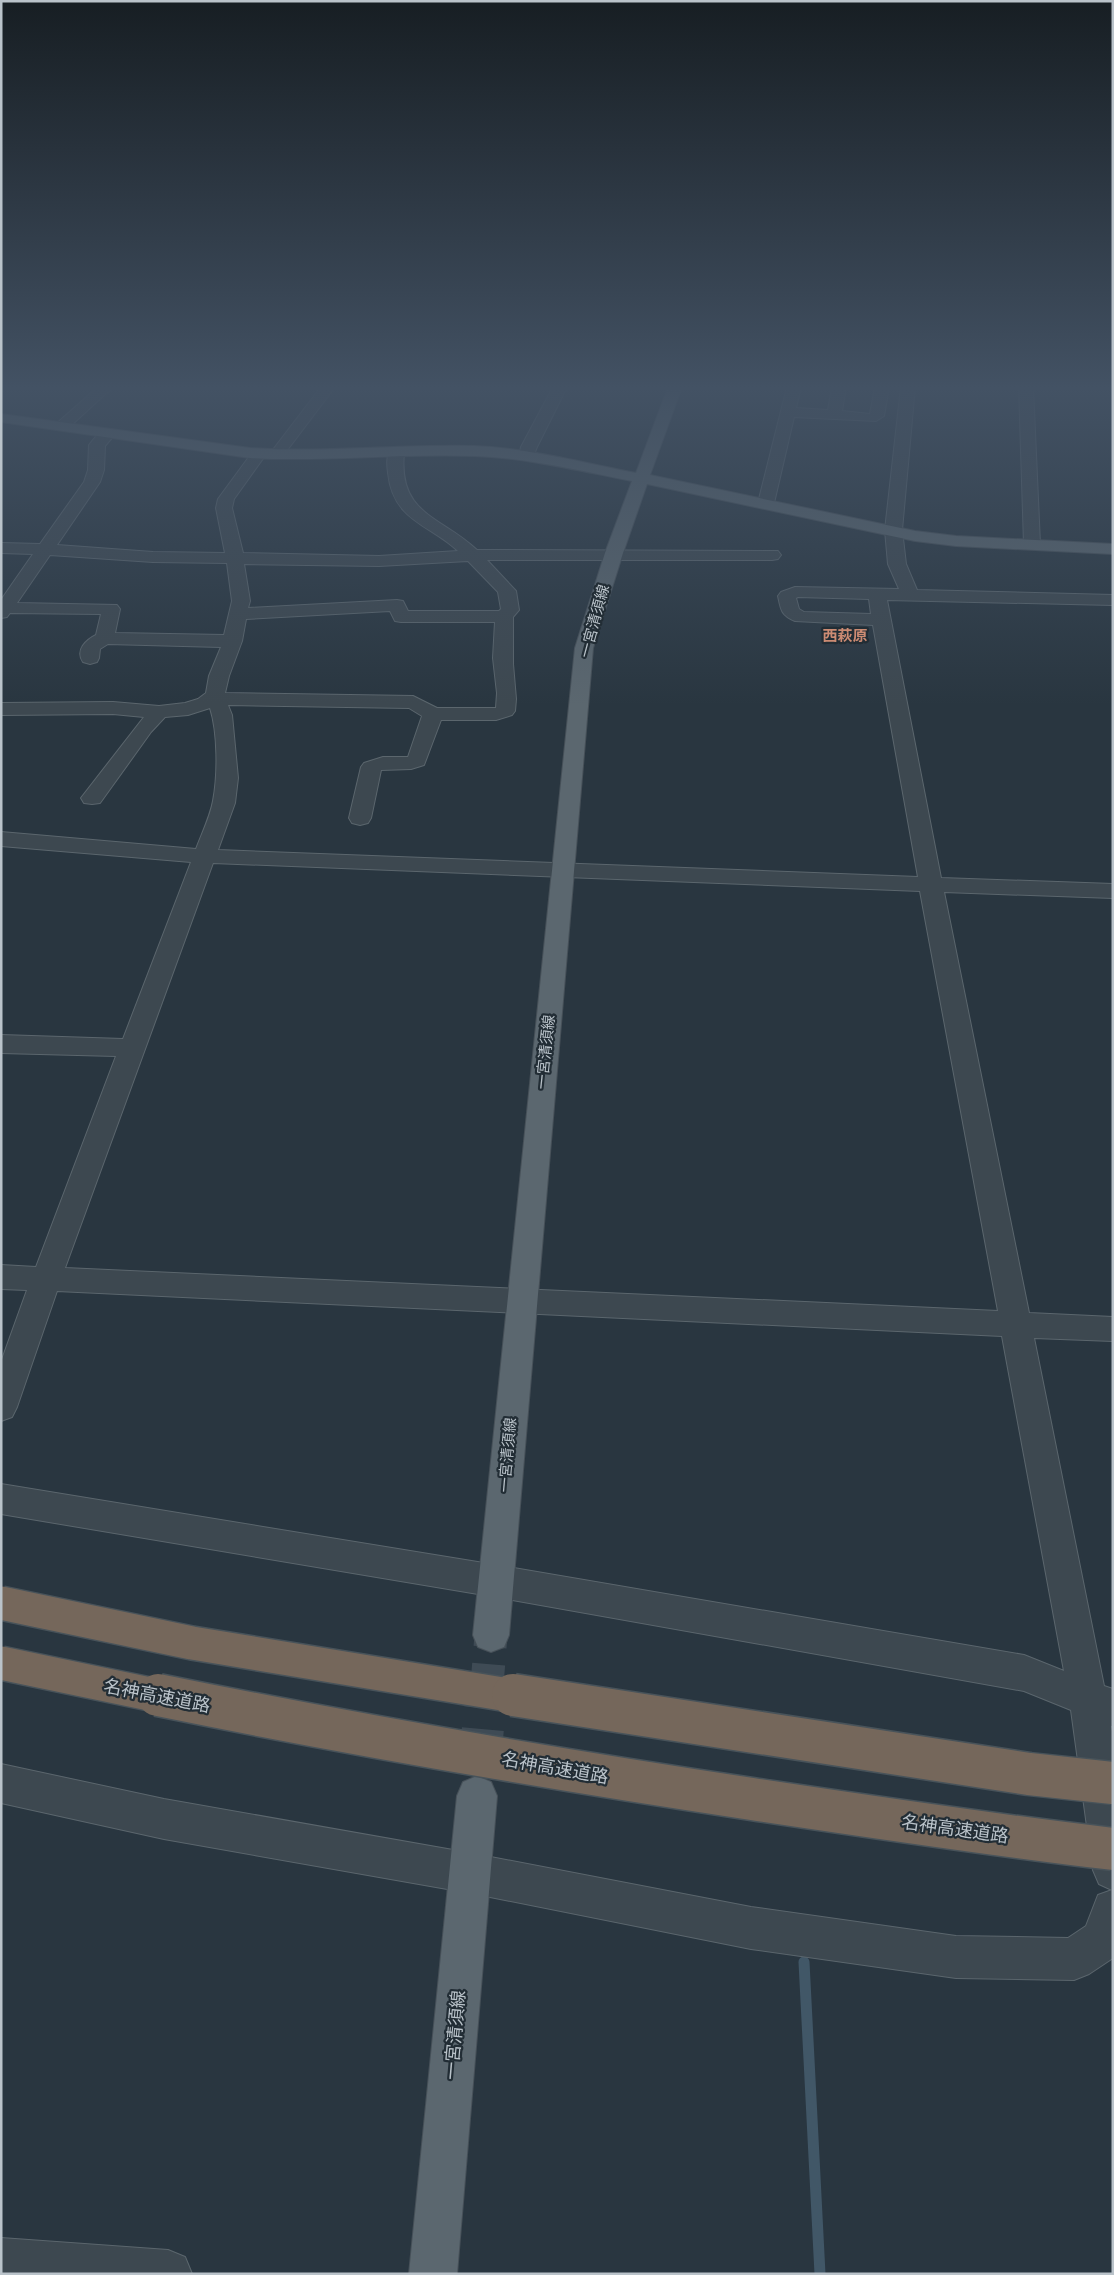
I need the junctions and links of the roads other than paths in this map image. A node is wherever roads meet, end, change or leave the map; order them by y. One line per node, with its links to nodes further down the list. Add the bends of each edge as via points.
1 (84, 493): 14 (street)
2 (231, 493): 18 (street, via 224,508)
3 (403, 493): 16 (street, via 421,519 454,539)
4 (637, 493): 15 (main road, 一宮清須線)
5 (718, 493): 9 (main road)
6 (768, 493): 9 (street)
7 (898, 493): 10 (street)
8 (1030, 493): 11 (street)
9 (766, 503): 10 (main road)
10 (893, 532): 11 (main road, via 956,541); 19 (street, via 898,569)
11 (1032, 544): 13 (main road)
12 (1, 548): 14 (street)
13 (1113, 549)
14 (46, 550): 18 (street, via 120,556); 21 (street)
15 (614, 553): 16 (street); 17 (street); 35 (main road, 一宮清須線, via 584,648)
16 (469, 554): 18 (street, via 379,560); 23 (street, via 507,591 510,610)
17 (772, 555)
18 (235, 558): 22 (street, via 241,600)
19 (911, 595): 20 (street); 36 (street, via 879,607)
20 (1113, 600)
21 (3, 610): 24 (street, via 111,609)
22 (239, 614): 23 (street, via 396,605 401,617); 25 (street)
23 (504, 616): 30 (street, via 505,711 496,714)
24 (105, 638): 25 (street); 26 (street, via 90,648)
25 (232, 641): 27 (street)
26 (90, 658)
27 (215, 697): 29 (street, via 188,710); 30 (street, via 412,702); 34 (street, via 222,715 227,778 224,803)
28 (1, 709): 29 (street, via 113,708)
29 (159, 712): 31 (street)
30 (433, 714): 32 (street, via 417,761 409,764 380,761 371,767)
31 (92, 798)
32 (360, 818)
33 (1, 840): 34 (street)
34 (204, 856): 35 (street); 39 (street)
35 (563, 869): 36 (street); 42 (main road, 一宮清須線)
36 (932, 883): 37 (street); 43 (street)
37 (1113, 890)
38 (1, 1044): 39 (street)
39 (132, 1048): 41 (street)
40 (1, 1277): 41 (street)
41 (46, 1279): 42 (street); 45 (street)
42 (521, 1302): 43 (street); 47 (main road, 一宮清須線)
43 (1016, 1325): 44 (street); 51 (street)
44 (1113, 1329)
45 (1, 1407)
46 (1, 1499): 47 (street)
47 (496, 1581): 49 (main road, 一宮清須線); 51 (street, via 1024,1673)
48 (1, 1603): 53 (highway, bridge, via 192,1643 642,1716)
49 (491, 1635)
50 (1, 1663): 55 (highway, 名神高速道路, bridge, via 171,1700 615,1778)
51 (1100, 1703): 56 (street)
52 (1, 1783): 57 (street, via 164,1819)
53 (1113, 1783)
54 (477, 1796): 57 (main road, 一宮清須線)
55 (1113, 1850)
56 (1113, 1870)
57 (470, 1874): 58 (street, via 751,1928 956,1957 1074,1959); 61 (main road, 一宮清須線)
58 (1109, 1931)
59 (1, 2262): 60 (street)
60 (168, 2274)
61 (433, 2274)

